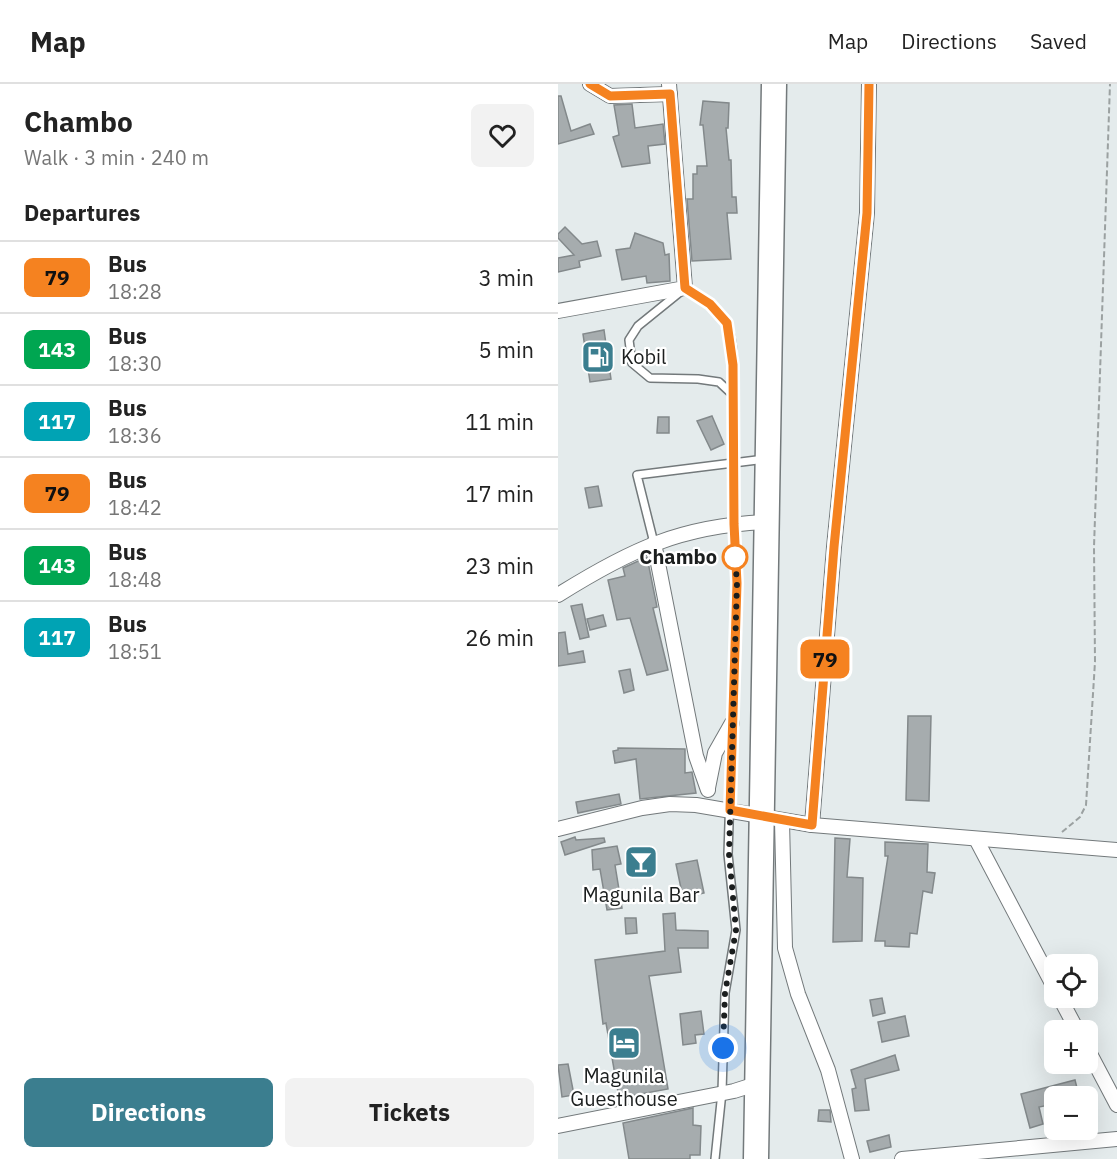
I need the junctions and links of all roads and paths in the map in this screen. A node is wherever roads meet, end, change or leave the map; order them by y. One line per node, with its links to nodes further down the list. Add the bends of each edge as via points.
1 (590, 84): 5 (street, via 610,96)
2 (774, 84): 9 (highway)
3 (869, 84): 20 (street, via 867,213)
4 (1110, 84): 23 (path, via 1094,546 1095,662 1086,805 1080,817)
5 (670, 89): 6 (street)
6 (685, 288): 7 (street); 8 (lane, via 710,304 727,323); 8 (lane, via 638,326 629,340 632,363 650,378 719,382)
7 (558, 311)
8 (734, 396): 10 (lane)
9 (768, 459): 10 (lane); 11 (highway)
10 (733, 463): 12 (lane); 13 (lane, via 637,475)
11 (766, 522): 12 (street); 19 (highway)
12 (734, 524): 13 (street); 15 (lane, via 737,583)
13 (654, 543): 14 (street); 16 (street, via 696,756)
14 (558, 594)
15 (732, 723): 16 (street, via 715,753); 18 (lane)
16 (708, 790): 17 (street)
17 (707, 807): 18 (street); 21 (street, via 669,804)
18 (730, 810): 19 (street); 28 (lane, via 729,854 736,930 725,993)
19 (772, 819): 20 (street); 27 (highway); 34 (street, via 785,948 798,994 828,1070)
20 (812, 825): 22 (street)
21 (558, 829)
22 (976, 839): 23 (street); 25 (street)
23 (1047, 843): 24 (street)
24 (1117, 850)
25 (1044, 968)
26 (1098, 1069): 29 (street)
27 (756, 1084): 28 (street); 33 (highway)
28 (722, 1092): 30 (street); 32 (lane)
29 (1117, 1105)
30 (558, 1126)
31 (1117, 1139): 35 (street)
32 (714, 1159)
33 (756, 1159)
34 (852, 1159)
35 (902, 1159)

